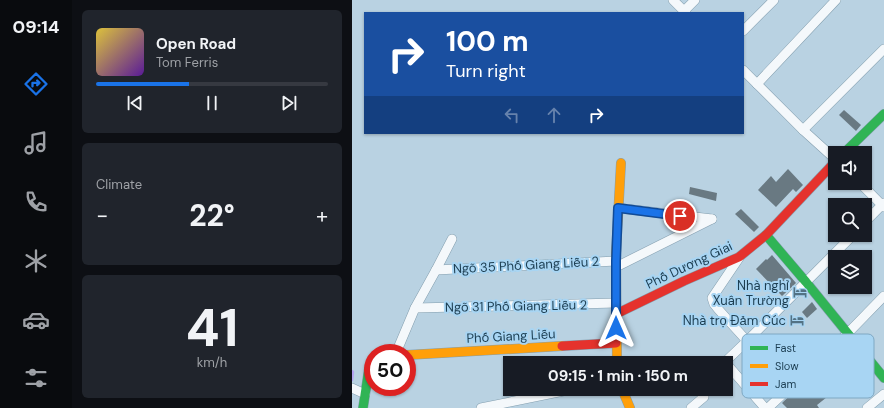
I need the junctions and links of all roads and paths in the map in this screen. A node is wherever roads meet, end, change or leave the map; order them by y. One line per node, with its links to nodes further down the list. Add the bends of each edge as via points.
1 (673, 0): 5 (street)
2 (695, 0): 5 (street)
3 (774, 0): 6 (street)
4 (836, 0): 9 (street)
5 (685, 12)
6 (744, 30)
7 (884, 49): 11 (street)
8 (744, 71): 9 (street)
9 (757, 84): 11 (street)
10 (884, 114): 12 (street)
11 (802, 130): 13 (street)
12 (851, 146)
13 (828, 153)
14 (621, 163): 18 (street)
15 (828, 169): 20 (street, Phố Dương Giai)
16 (867, 190): 17 (street)
17 (883, 205): 19 (street)
18 (618, 208): 24 (street); 24 (street, via 712,220)
19 (872, 215)
20 (766, 235): 23 (street, Phố Dương Giai); 26 (street)
21 (452, 239): 25 (street)
22 (845, 242): 26 (street)
23 (739, 256): 30 (street, Phố Dương Giai); 33 (street, via 712,298 718,309)
24 (616, 264): 25 (street, Ngõ 35 Phố Giang Liễu 2); 28 (street)
25 (436, 270): 29 (street)
26 (806, 282): 31 (street); 32 (street)
27 (884, 296): 31 (street)
28 (616, 303): 29 (street, Ngõ 31 Phố Giang Liễu 2); 30 (street)
29 (415, 308): 35 (street)
30 (616, 314): 34 (street)
31 (848, 333)
32 (754, 334)
33 (742, 335)
34 (616, 343): 37 (street, Phố Giang Liễu); 38 (street)
35 (400, 344)
36 (742, 346): 41 (street, via 725,362)
37 (416, 354)
38 (617, 356)
39 (874, 366): 40 (street)
40 (884, 378)
41 (742, 382)
42 (353, 389): 43 (street)
43 (364, 394)
44 (884, 394): 57 (street)
45 (365, 396): 51 (street)
46 (539, 396): 52 (street)
47 (625, 396): 53 (street)
48 (704, 397): 54 (street)
49 (756, 398): 55 (street)
50 (779, 398): 56 (street)
51 (363, 408)
52 (481, 408)
53 (630, 408)
54 (691, 408)
55 (765, 408)
56 (768, 408)
57 (867, 408)

